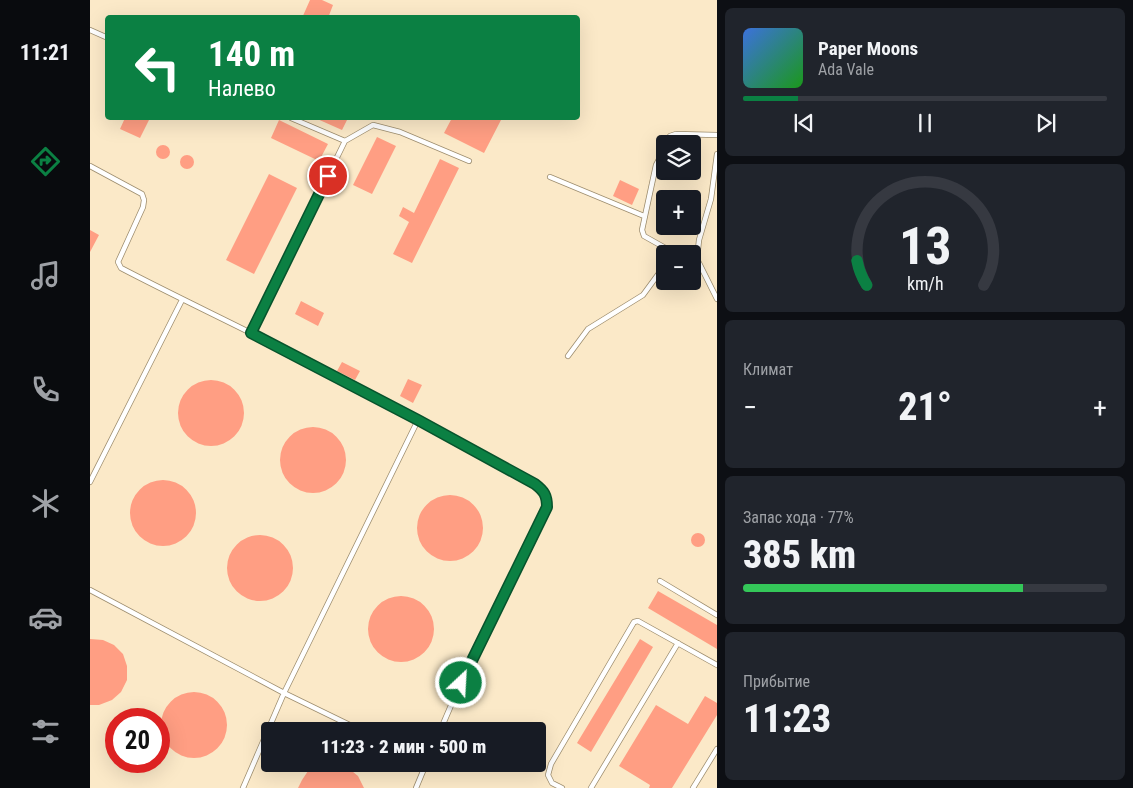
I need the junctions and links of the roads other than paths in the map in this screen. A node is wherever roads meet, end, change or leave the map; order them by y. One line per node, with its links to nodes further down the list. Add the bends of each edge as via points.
1 (90, 30): 2 (lane)
2 (105, 37)
3 (296, 120): 6 (lane)
4 (673, 135): 5 (lane)
5 (717, 135)
6 (345, 141): 8 (lane, via 373,125 400,132); 19 (lane)
7 (717, 154): 14 (lane, via 711,199)
8 (469, 161)
9 (656, 165): 12 (lane)
10 (90, 166): 18 (lane, via 142,194 144,200 118,262 121,268)
11 (550, 177): 12 (lane)
12 (644, 216): 13 (lane, via 644,236)
13 (660, 245)
14 (698, 245)
15 (701, 269): 17 (lane)
16 (656, 277): 20 (lane, via 643,295 588,329)
17 (717, 299)
18 (182, 300): 19 (lane); 22 (lane)
19 (251, 333): 21 (lane)
20 (568, 356)
21 (418, 420): 28 (lane); 30 (lane, via 535,484 547,497 547,507)
22 (90, 482)
23 (660, 581): 25 (lane)
24 (90, 590): 28 (lane)
25 (717, 615)
26 (678, 643): 27 (lane); 35 (lane, via 638,621 634,622 551,764 548,775 552,783); 36 (lane)
27 (717, 665)
28 (284, 693): 29 (lane); 33 (lane)
29 (344, 722)
30 (444, 722)
31 (717, 749): 37 (lane)
32 (423, 772): 34 (lane)
33 (243, 788)
34 (416, 788)
35 (562, 788)
36 (590, 788)
37 (693, 788)

